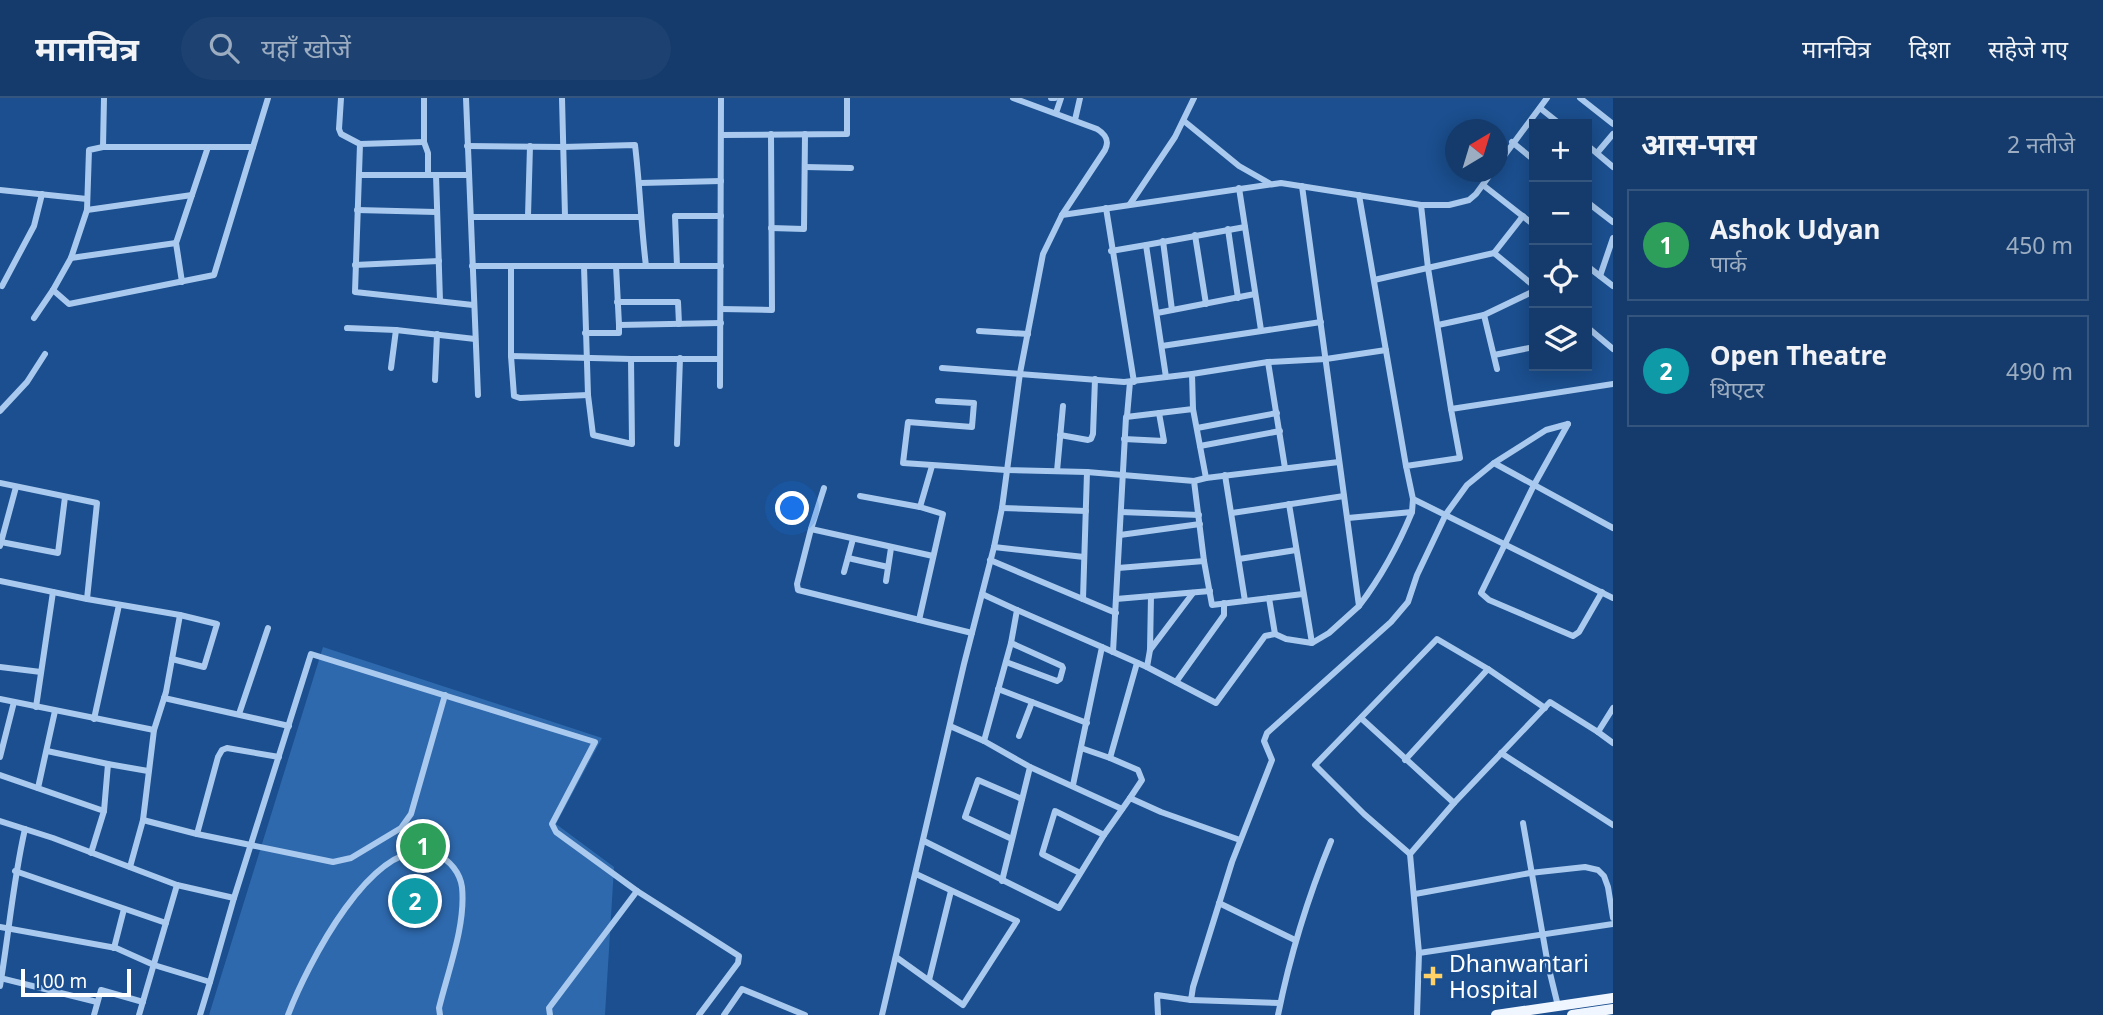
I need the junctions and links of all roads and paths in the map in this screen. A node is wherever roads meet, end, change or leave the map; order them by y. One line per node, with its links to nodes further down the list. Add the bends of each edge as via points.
1 (104, 98): 30 (street)
2 (268, 98): 32 (street)
3 (341, 98): 27 (street, via 341,134)
4 (424, 98): 25 (street)
5 (466, 98): 28 (street)
6 (562, 98): 33 (street)
7 (721, 98): 24 (street)
8 (847, 98): 22 (street, via 847,134)
9 (1013, 98): 16 (street)
10 (1061, 98): 16 (street)
11 (1080, 98): 18 (street)
12 (1194, 98): 19 (street)
13 (1546, 98): 15 (street)
14 (1580, 98): 20 (street)
15 (1540, 108): 17 (street); 26 (street)
16 (1056, 113): 18 (street)
17 (1554, 119)
18 (1074, 120): 63 (street, via 1102,132 1108,144)
19 (1184, 121): 47 (street, via 1238,166); 56 (street)
20 (1613, 124)
21 (771, 134): 22 (street); 24 (street); 73 (street)
22 (805, 134): 38 (street)
23 (1613, 134): 36 (street)
24 (721, 135): 44 (street)
25 (424, 142): 27 (street); 43 (street)
26 (1512, 142): 34 (street); 37 (street)
27 (360, 144): 42 (street)
28 (467, 146): 29 (street); 41 (street)
29 (530, 146): 33 (street); 64 (street)
30 (103, 147): 31 (street); 55 (street, via 89,150)
31 (208, 147): 32 (street); 53 (street)
32 (253, 147): 96 (street, via 215,275)
33 (563, 147): 46 (street, via 635,145); 65 (street)
34 (1508, 148)
35 (1592, 149): 36 (street)
36 (1597, 153): 39 (street)
37 (1529, 156)
38 (805, 167): 40 (street); 73 (street, via 804,229)
39 (1613, 167)
40 (851, 169)
41 (468, 174): 43 (street); 68 (street)
42 (359, 175): 43 (street); 60 (street)
43 (432, 175): 62 (street)
44 (721, 181): 46 (street); 66 (street)
45 (1485, 182): 48 (street)
46 (639, 183): 69 (street)
47 (1270, 184): 49 (street); 50 (street)
48 (1483, 185): 57 (street, via 1459,204); 67 (street)
49 (1302, 186): 54 (street); 113 (street)
50 (1238, 188): 56 (street); 72 (street)
51 (0, 190): 52 (street)
52 (42, 194): 55 (street); 98 (street, via 34,226)
53 (192, 195): 61 (street); 78 (street)
54 (1359, 195): 57 (street); 95 (street)
55 (87, 199): 61 (street)
56 (1130, 205): 59 (street)
57 (1421, 205): 92 (street)
58 (1592, 206): 71 (street)
59 (1106, 208): 63 (street); 80 (street)
60 (357, 209): 62 (street); 84 (street)
61 (87, 210): 82 (street)
62 (436, 212): 83 (street)
63 (1062, 215): 125 (street, via 1043,254)
64 (528, 216): 65 (street); 68 (street)
65 (565, 216): 69 (street)
66 (720, 216): 90 (street, via 675,216); 91 (street)
67 (1523, 216): 70 (street); 81 (street)
68 (471, 217): 85 (street)
69 (640, 217): 89 (street)
70 (1529, 221)
71 (1613, 222)
72 (1245, 227): 74 (street); 102 (street)
73 (771, 228): 108 (street, via 772,310)
74 (1228, 229): 75 (street); 103 (street)
75 (1195, 235): 77 (street); 106 (street)
76 (1613, 238): 94 (street)
77 (1163, 241): 79 (street); 109 (street)
78 (176, 243): 82 (street); 96 (street)
79 (1146, 245): 80 (street); 110 (street)
80 (1111, 251): 150 (street)
81 (1493, 253): 92 (street); 97 (street)
82 (71, 258): 100 (street)
83 (439, 261): 84 (street); 104 (street)
84 (355, 265): 104 (street, via 355,292)
85 (472, 266): 86 (street); 107 (street)
86 (510, 266): 87 (street); 135 (street)
87 (584, 266): 88 (street); 123 (street)
88 (616, 266): 89 (street); 105 (street)
89 (646, 266): 90 (street)
90 (677, 266): 91 (street)
91 (721, 266): 108 (street)
92 (1428, 268): 95 (street); 117 (street)
93 (1592, 270): 94 (street)
94 (1600, 276): 99 (street)
95 (1374, 280): 132 (street)
96 (181, 282): 100 (street, via 69,304)
97 (1529, 284)
98 (2, 286)
99 (1613, 286)
100 (53, 290): 112 (street)
101 (1529, 291): 111 (street)
102 (1255, 294): 103 (street); 120 (street)
103 (1238, 298): 106 (street)
104 (440, 301): 107 (street)
105 (617, 302): 115 (street, via 678,302); 116 (street)
106 (1206, 304): 109 (street)
107 (473, 305): 128 (street)
108 (721, 309): 114 (street)
109 (1172, 310): 110 (street)
110 (1157, 313): 129 (street)
111 (1484, 315): 117 (street); 134 (street)
112 (34, 318)
113 (1321, 322): 120 (street); 140 (street)
114 (720, 323): 115 (street); 139 (street)
115 (679, 324): 116 (street)
116 (619, 325): 123 (street, via 619,333)
117 (1438, 325): 158 (street)
118 (347, 328): 119 (street)
119 (396, 330): 124 (street); 142 (street)
120 (1261, 330): 129 (street)
121 (979, 331): 125 (street)
122 (1592, 331): 126 (street)
123 (585, 333): 136 (street)
124 (437, 334): 128 (street); 149 (street)
125 (1028, 334): 145 (street)
126 (1597, 335): 127 (street); 131 (street)
127 (1592, 336)
128 (475, 339): 153 (street)
129 (1162, 346): 147 (street)
130 (1529, 348): 134 (street)
131 (1613, 349)
132 (1387, 350): 140 (street); 172 (street)
133 (45, 354): 159 (street)
134 (1494, 355): 144 (street)
135 (511, 356): 136 (street); 154 (street, via 514,396)
136 (586, 358): 138 (street); 154 (street)
137 (680, 358): 138 (street); 139 (street); 167 (street)
138 (631, 359): 154 (street, via 632,444 593,435)
139 (720, 359): 152 (street)
140 (1326, 359): 141 (street); 169 (street)
141 (1268, 362): 146 (street); 161 (street)
142 (391, 368)
143 (942, 368): 145 (street)
144 (1497, 369)
145 (1020, 373): 148 (street); 174 (street)
146 (1192, 374): 147 (street); 157 (street)
147 (1166, 377): 150 (street)
148 (1095, 379): 150 (street); 165 (street, via 1091,439)
149 (435, 380)
150 (1132, 382): 162 (street)
151 (1613, 384): 158 (street)
152 (720, 386)
153 (478, 395)
154 (588, 396)
155 (938, 401): 171 (street, via 974,403 972,427 908,422 903,463)
156 (1063, 406): 165 (street)
157 (1193, 409): 160 (street); 163 (street)
158 (1451, 409): 172 (street, via 1460,458)
159 (0, 411)
160 (1159, 413): 162 (street); 166 (street, via 1164,441)
161 (1276, 413): 163 (street); 164 (street)
162 (1127, 416): 166 (street)
163 (1197, 428): 168 (street)
164 (1280, 431): 168 (street); 173 (street)
165 (1060, 435): 175 (street)
166 (1124, 439): 177 (street)
167 (677, 444)
168 (1200, 446): 179 (street)
169 (1339, 462): 173 (street); 186 (street)
170 (1494, 463): 182 (street); 182 (street, via 1546,429 1568,424); 196 (street, via 1467,485)
171 (932, 466): 174 (street); 190 (street)
172 (1406, 466): 188 (street)
173 (1285, 468): 178 (street)
174 (1006, 470): 175 (street); 191 (street)
175 (1058, 471): 176 (street)
176 (1087, 472): 177 (street); 192 (street)
177 (1121, 475): 180 (street); 193 (street)
178 (1225, 475): 179 (street); 195 (street)
179 (1206, 478): 180 (street)
180 (1194, 481): 197 (street)
181 (0, 483): 183 (street)
182 (1534, 485): 200 (street); 205 (street)
183 (16, 487): 187 (street); 204 (street)
184 (824, 488): 201 (street)
185 (860, 496): 190 (street)
186 (1344, 496): 189 (street); 198 (street)
187 (65, 497): 204 (street, via 58,553); 230 (street, via 97,503)
188 (1413, 499): 194 (street); 196 (street)
189 (1289, 504): 195 (street); 208 (street)
190 (920, 507): 209 (street, via 943,514)
191 (1002, 508): 192 (street); 206 (street)
192 (1086, 511): 210 (street)
193 (1121, 512): 197 (street); 202 (street)
194 (1412, 512): 198 (street); 235 (street, via 1388,563)
195 (1232, 513): 212 (street)
196 (1444, 514): 205 (street); 304 (street, via 1408,602 1267,733 1264,741 1272,760)
197 (1199, 515): 199 (street)
198 (1348, 518): 235 (street)
199 (1200, 524): 202 (street); 214 (street)
200 (1613, 528)
201 (811, 529): 203 (street); 239 (street, via 799,590)
202 (1119, 535): 216 (street)
203 (853, 539): 207 (street); 211 (street)
204 (0, 544)
205 (1506, 545): 222 (street); 222 (street, via 1481,593 1489,600 1573,636)
206 (994, 547): 210 (street); 213 (street)
207 (891, 548): 209 (street); 215 (street)
208 (1296, 550): 212 (street); 225 (street)
209 (933, 556): 239 (street)
210 (1084, 557): 231 (street)
211 (848, 558): 215 (street); 217 (street)
212 (1239, 559): 232 (street)
213 (990, 560): 224 (street); 231 (street)
214 (1204, 561): 216 (street); 221 (street)
215 (888, 567): 219 (street)
216 (1118, 568): 227 (street)
217 (844, 572)
218 (0, 581): 220 (street)
219 (886, 581)
220 (53, 592): 230 (street); 254 (street)
221 (1210, 592): 223 (street); 233 (street, via 1212,605)
222 (1602, 592): 229 (street)
223 (1193, 593): 226 (street); 246 (street)
224 (982, 594): 236 (street); 241 (street)
225 (1303, 594): 228 (street); 244 (street)
226 (1151, 596): 227 (street); 246 (street)
227 (1116, 598): 237 (street)
228 (1269, 598): 232 (street); 242 (street)
229 (1613, 598)
230 (88, 599): 234 (street)
231 (1083, 599): 237 (street)
232 (1245, 601): 233 (street)
233 (1224, 603): 255 (street, via 1224,614)
234 (118, 605): 238 (street); 268 (street)
235 (1359, 606): 244 (street)
236 (1017, 610): 243 (street); 245 (street)
237 (1116, 613): 247 (street)
238 (180, 615): 248 (street); 248 (street, via 217,624 204,667)
239 (919, 620): 241 (street)
240 (268, 628): 266 (street)
241 (972, 633): 271 (street)
242 (1275, 634): 244 (street); 255 (street, via 1265,636 1216,703)
243 (1011, 643): 249 (street); 249 (street, via 1062,666 1060,680)
244 (1312, 643)
245 (1102, 647): 247 (street); 269 (street)
246 (1150, 650): 252 (street)
247 (1113, 652): 250 (street)
248 (172, 659): 258 (street)
249 (1006, 662): 256 (street)
250 (1138, 663): 252 (street); 283 (street)
251 (0, 667): 254 (street)
252 (1147, 667): 255 (street)
253 (1488, 669): 263 (street); 267 (street, via 1437,639); 284 (street)
254 (41, 672): 262 (street)
255 (1176, 682)
256 (998, 689): 261 (street); 275 (street)
257 (444, 695): 270 (street, via 311,654); 307 (street, via 411,814 401,828 342,861); 317 (street, via 595,742 552,824 556,832)
258 (164, 698): 266 (street); 272 (street)
259 (0, 699): 260 (street)
260 (14, 702): 262 (street); 277 (street)
261 (1032, 702): 269 (street); 274 (street)
262 (36, 707): 265 (street)
263 (1545, 708): 273 (street, via 1550,702); 280 (street)
264 (1613, 708): 273 (street)
265 (55, 711): 268 (street); 279 (street)
266 (239, 714): 270 (street)
267 (1361, 718): 284 (street); 309 (street, via 1315,765)
268 (94, 719): 272 (street)
269 (1087, 723): 278 (street)
270 (289, 726): 282 (street)
271 (950, 726): 275 (street); 305 (street)
272 (155, 730): 287 (street)
273 (1598, 732): 276 (street)
274 (1019, 736)
275 (984, 741): 286 (street)
276 (1613, 743)
277 (1, 748): 281 (street)
278 (1081, 748): 283 (street); 289 (street)
279 (47, 751): 285 (street); 290 (street)
280 (1501, 753): 293 (street); 299 (street)
281 (0, 757)
282 (279, 757): 301 (street, via 222,750); 307 (street)
283 (1111, 758): 291 (street, via 1138,770 1142,780)
284 (1405, 760): 293 (street)
285 (108, 764): 287 (street); 295 (street)
286 (1030, 767): 289 (street); 292 (street)
287 (148, 771): 296 (street)
288 (0, 775): 290 (street)
289 (1073, 785): 294 (street)
290 (38, 788): 295 (street)
291 (1130, 798): 294 (street); 304 (street)
292 (1022, 799): 303 (street); 303 (street, via 978,780 965,817)
293 (1454, 803): 309 (street)
294 (1122, 809): 302 (street)
295 (103, 810): 308 (street)
296 (143, 820): 301 (street); 310 (street)
297 (0, 821): 300 (street)
298 (1523, 823): 313 (street)
299 (1613, 825)
300 (25, 829): 308 (street); 311 (street)
301 (197, 834): 307 (street)
302 (1104, 835): 312 (street); 312 (street, via 1055,811 1042,854)
303 (1012, 839): 315 (street)
304 (1240, 840): 321 (street)
305 (923, 841): 314 (street); 315 (street)
306 (1331, 841): 329 (street)
307 (251, 846): 320 (street)
308 (91, 853): 310 (street)
309 (1410, 854): 319 (street)
310 (130, 867): 316 (street)
311 (15, 871): 322 (street); 327 (street)
312 (1080, 873): 315 (street, via 1059,908)
313 (1531, 873): 319 (street); 323 (street, via 1586,867 1598,870 1608,887); 328 (street)
314 (916, 874): 318 (street); 332 (street)
315 (1002, 880)
316 (177, 885): 320 (street); 324 (street)
317 (637, 891): 351 (street, via 549,1008); 352 (street, via 739,956)
318 (951, 891): 334 (street); 334 (street, via 1017,921 963,1005)
319 (1415, 894): 331 (street)
320 (234, 898): 336 (street)
321 (1219, 903): 329 (street); 338 (street)
322 (124, 909): 324 (street); 330 (street)
323 (1613, 918)
324 (166, 923): 333 (street)
325 (1613, 924): 328 (street)
326 (0, 927): 327 (street)
327 (9, 928): 330 (street); 335 (street)
328 (1543, 935): 331 (street); 339 (street)
329 (1296, 940): 342 (street)
330 (114, 948): 333 (street)
331 (1419, 953): 358 (street)
332 (896, 957): 334 (street); 355 (street)
333 (154, 964): 336 (street); 341 (street)
334 (929, 980)
335 (0, 981): 340 (street)
336 (210, 982): 348 (street)
337 (1613, 998): 343 (main road)
338 (1191, 1000): 342 (street); 356 (street, via 1157,995)
339 (1557, 1001): 343 (main road); 359 (main road)
340 (97, 1002): 341 (street, via 101,990); 346 (street)
341 (143, 1002): 347 (street)
342 (1280, 1003): 357 (street)
343 (1572, 1004): 360 (street)
344 (1613, 1009): 360 (main road)
345 (785, 1011): 353 (street, via 742,989); 354 (street)
346 (94, 1015)
347 (139, 1015)
348 (200, 1015)
349 (289, 1015): 350 (street, via 299,986 335,923 367,882 398,858 419,852 432,852 449,862 462,887 460,923)
350 (440, 1015)
351 (550, 1015)
352 (699, 1015)
353 (724, 1015)
354 (805, 1015)
355 (882, 1015)
356 (1158, 1015)
357 (1278, 1015)
358 (1418, 1015)
359 (1496, 1015)
360 (1573, 1015)

